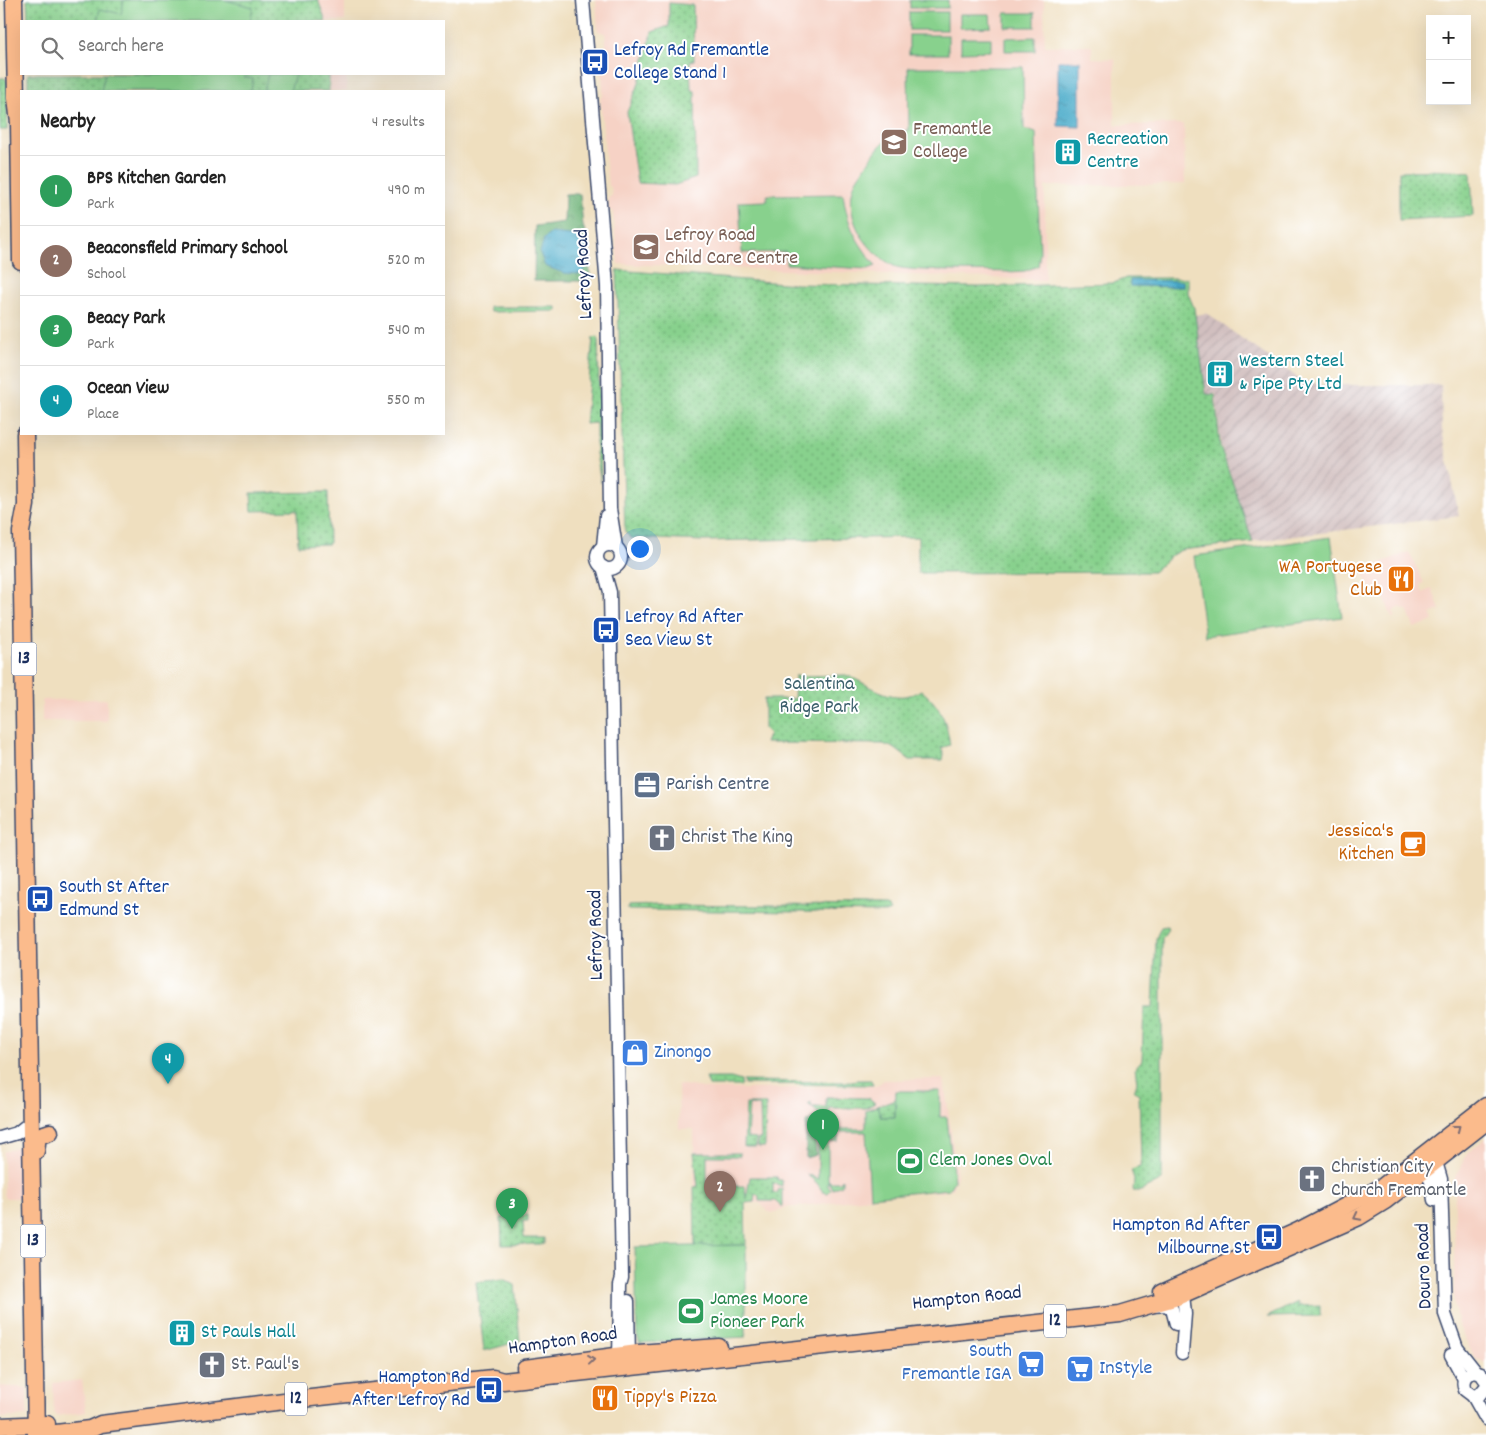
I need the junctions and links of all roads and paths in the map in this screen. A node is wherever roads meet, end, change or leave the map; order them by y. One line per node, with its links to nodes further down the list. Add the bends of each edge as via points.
1 (14, 0): 8 (main road, via 16,98)
2 (22, 0): 5 (main road)
3 (576, 0): 11 (street, Lefroy Road, via 603,342)
4 (583, 0): 11 (street, Lefroy Road, via 606,286)
5 (22, 20)
6 (23, 75): 7 (main road)
7 (23, 90)
8 (20, 116)
9 (24, 435): 10 (main road, 13)
10 (26, 505): 17 (main road, 13, via 21,532); 17 (main road, 13, via 30,532 39,1045 36,1125)
11 (610, 546): 12 (street, Lefroy Road, via 621,557); 13 (street, Lefroy Road, via 597,556)
12 (617, 566): 13 (street); 14 (street, Lefroy Road)
13 (603, 567): 14 (street, Lefroy Road)
14 (610, 592): 24 (street, Lefroy Road, via 622,1278 627,1295)
15 (1486, 1106): 20 (main road, Hampton Road / 12, one-way to 15)
16 (1486, 1122): 20 (main road, Hampton Road / 12)
17 (40, 1135): 18 (street, via 19,1131); 19 (street); 30 (main road, 13); 30 (main road, 13, via 32,1190)
18 (0, 1138)
19 (0, 1145)
20 (1427, 1161): 21 (main road, Hampton Road / 12, via 1349,1206); 25 (street, Douro Road, via 1441,1188 1445,1314 1457,1348); 26 (street, Douro Road, via 1434,1196 1437,1315 1445,1342)
21 (1178, 1291): 22 (main road, Hampton Road / 12); 23 (street); 23 (street, via 1185,1314 1182,1353); 24 (main road, Hampton Road / 12, via 1089,1309 957,1320)
22 (1152, 1306): 23 (street, via 1166,1305 1172,1310); 24 (main road, Hampton Road / 12, via 1111,1315)
23 (1176, 1324)
24 (624, 1361): 30 (main road, Hampton Road / 12, via 508,1371 493,1378 101,1424 89,1420)
25 (1476, 1372): 26 (street); 27 (street, Douro Road, via 1484,1376)
26 (1464, 1379): 27 (street, Douro Road, via 1464,1390)
27 (1483, 1392): 28 (street)
28 (1486, 1419)
29 (0, 1426): 30 (main road, Hampton Road / 12)
30 (42, 1431)

